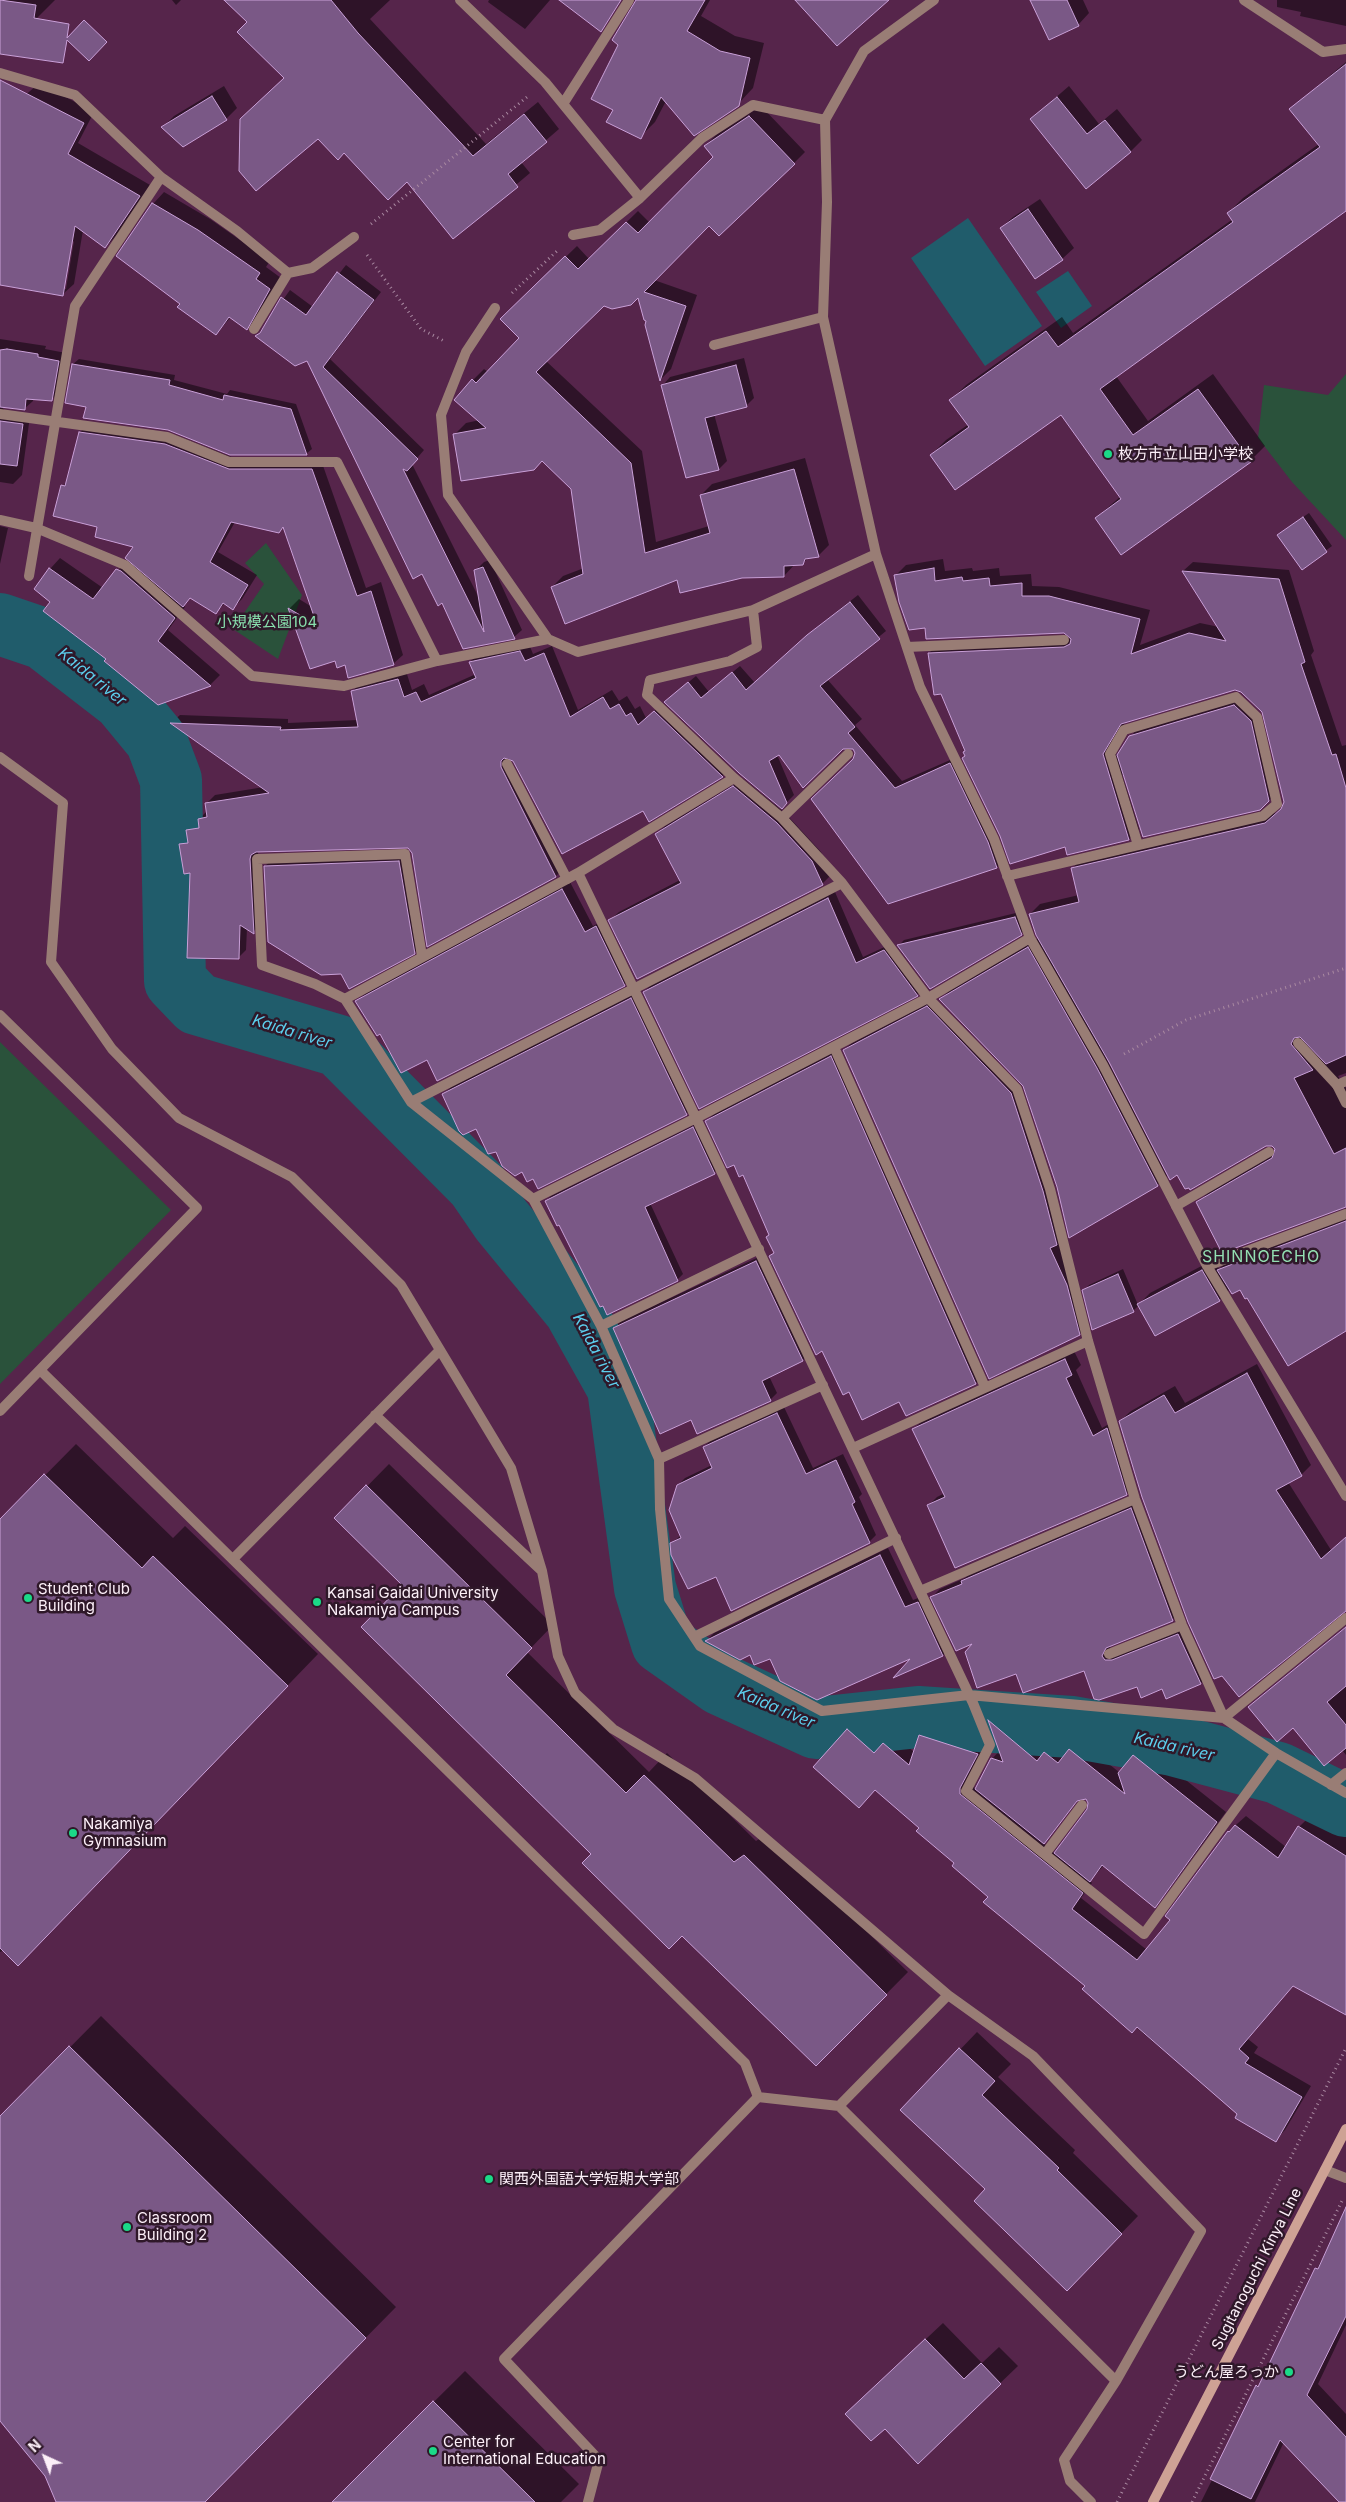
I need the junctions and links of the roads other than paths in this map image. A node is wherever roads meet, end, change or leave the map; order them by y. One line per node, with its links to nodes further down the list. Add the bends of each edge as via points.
1 (460, 0): 7 (street, via 545,82)
2 (629, 0): 7 (street)
3 (934, 0): 8 (street, via 864,51)
4 (1244, 0): 5 (street, via 1323,52)
5 (1346, 49)
6 (0, 73): 9 (street, via 75,95)
7 (563, 104): 10 (street)
8 (825, 120): 10 (street, via 753,105 702,138); 15 (street, via 827,202)
9 (161, 177): 13 (street, via 237,231); 19 (street, via 75,306)
10 (640, 198): 11 (street, via 600,230)
11 (574, 236)
12 (354, 238): 13 (street, via 312,268)
13 (288, 273): 16 (street)
14 (495, 308): 25 (street, via 466,352 440,415 448,495)
15 (823, 317): 17 (street); 22 (street)
16 (254, 329)
17 (714, 345)
18 (0, 414): 19 (street)
19 (55, 422): 21 (street); 28 (street, via 167,437 229,462 337,462)
20 (0, 520): 21 (street)
21 (36, 528): 23 (street); 28 (street, via 125,565 252,676 344,686)
22 (876, 554): 24 (street); 27 (street)
23 (29, 576)
24 (753, 610): 25 (street, via 578,652); 32 (street, via 757,647 730,661 650,680 646,695)
25 (548, 639): 28 (street)
26 (1064, 640): 27 (street)
27 (907, 647): 36 (street, via 920,687 994,839)
28 (438, 661)
29 (848, 754): 33 (street)
30 (0, 757): 59 (street, via 63,803 52,962 112,1049 179,1118 292,1177 401,1285)
31 (507, 764): 37 (street)
32 (734, 778): 33 (street); 35 (street)
33 (782, 818): 38 (street)
34 (1138, 844): 34 (street, via 1263,816 1277,804 1257,717 1236,697 1124,730 1110,754); 36 (street)
35 (578, 873): 37 (street); 41 (street)
36 (1007, 876): 39 (street)
37 (567, 879): 40 (street)
38 (842, 882): 41 (street); 42 (street)
39 (1030, 938): 42 (street); 53 (street, via 1103,1065)
40 (422, 956): 43 (street); 43 (street, via 404,854 257,859 262,965 315,984)
41 (634, 988): 48 (street); 50 (street)
42 (928, 998): 46 (street); 58 (street, via 1017,1089 1050,1189)
43 (345, 999): 48 (street)
44 (0, 1016): 60 (street, via 198,1208)
45 (1298, 1043): 47 (street)
46 (834, 1047): 50 (street); 62 (street)
47 (1341, 1083): 49 (street)
48 (411, 1102): 52 (street)
49 (1346, 1103)
50 (696, 1118): 52 (street); 55 (street)
51 (1269, 1152): 53 (street)
52 (533, 1200): 57 (street)
53 (1176, 1206): 56 (street)
54 (1346, 1214): 56 (street)
55 (758, 1249): 57 (street); 61 (street)
56 (1207, 1266): 67 (street)
57 (601, 1326): 66 (street)
58 (1088, 1340): 62 (street); 68 (street)
59 (440, 1350): 64 (street); 71 (street, via 511,1468)
60 (40, 1370): 63 (street); 70 (street)
61 (823, 1385): 65 (street); 66 (street)
62 (985, 1387): 65 (street)
63 (0, 1411)
64 (375, 1415): 70 (street); 71 (street)
65 (853, 1448): 69 (street)
66 (659, 1459): 75 (street, via 660,1509 669,1599)
67 (1346, 1496)
68 (1135, 1499): 72 (street); 74 (street)
69 (896, 1538): 72 (street); 75 (street)
70 (233, 1559): 86 (street, via 745,2063)
71 (542, 1571): 85 (street, via 558,1656 575,1693 613,1729 695,1778)
72 (920, 1591): 77 (street)
73 (1346, 1618): 78 (street)
74 (1182, 1625): 76 (street); 78 (street)
75 (694, 1638): 77 (street, via 700,1646 822,1711)
76 (1109, 1654)
77 (971, 1699): 78 (street); 84 (street, via 990,1745 966,1791)
78 (1224, 1718): 79 (street)
79 (1275, 1755): 81 (street); 84 (street, via 1144,1934)
80 (1346, 1773): 81 (street)
81 (1331, 1785): 82 (street)
82 (1346, 1793)
83 (1082, 1805): 84 (street)
84 (1045, 1854)
85 (948, 1995): 87 (street); 91 (street, via 1033,2056 1201,2231)
86 (758, 2097): 87 (street); 92 (street, via 504,2359 599,2460)
87 (839, 2106): 91 (street)
88 (1346, 2129): 89 (main road, Sugitanoguchi Kinya Line)
89 (1325, 2170): 90 (street); 94 (main road, Sugitanoguchi Kinya Line)
90 (1346, 2178)
91 (1116, 2381): 93 (street, via 1064,2460 1070,2481)
92 (588, 2502)
93 (1091, 2502)
94 (1153, 2502)

